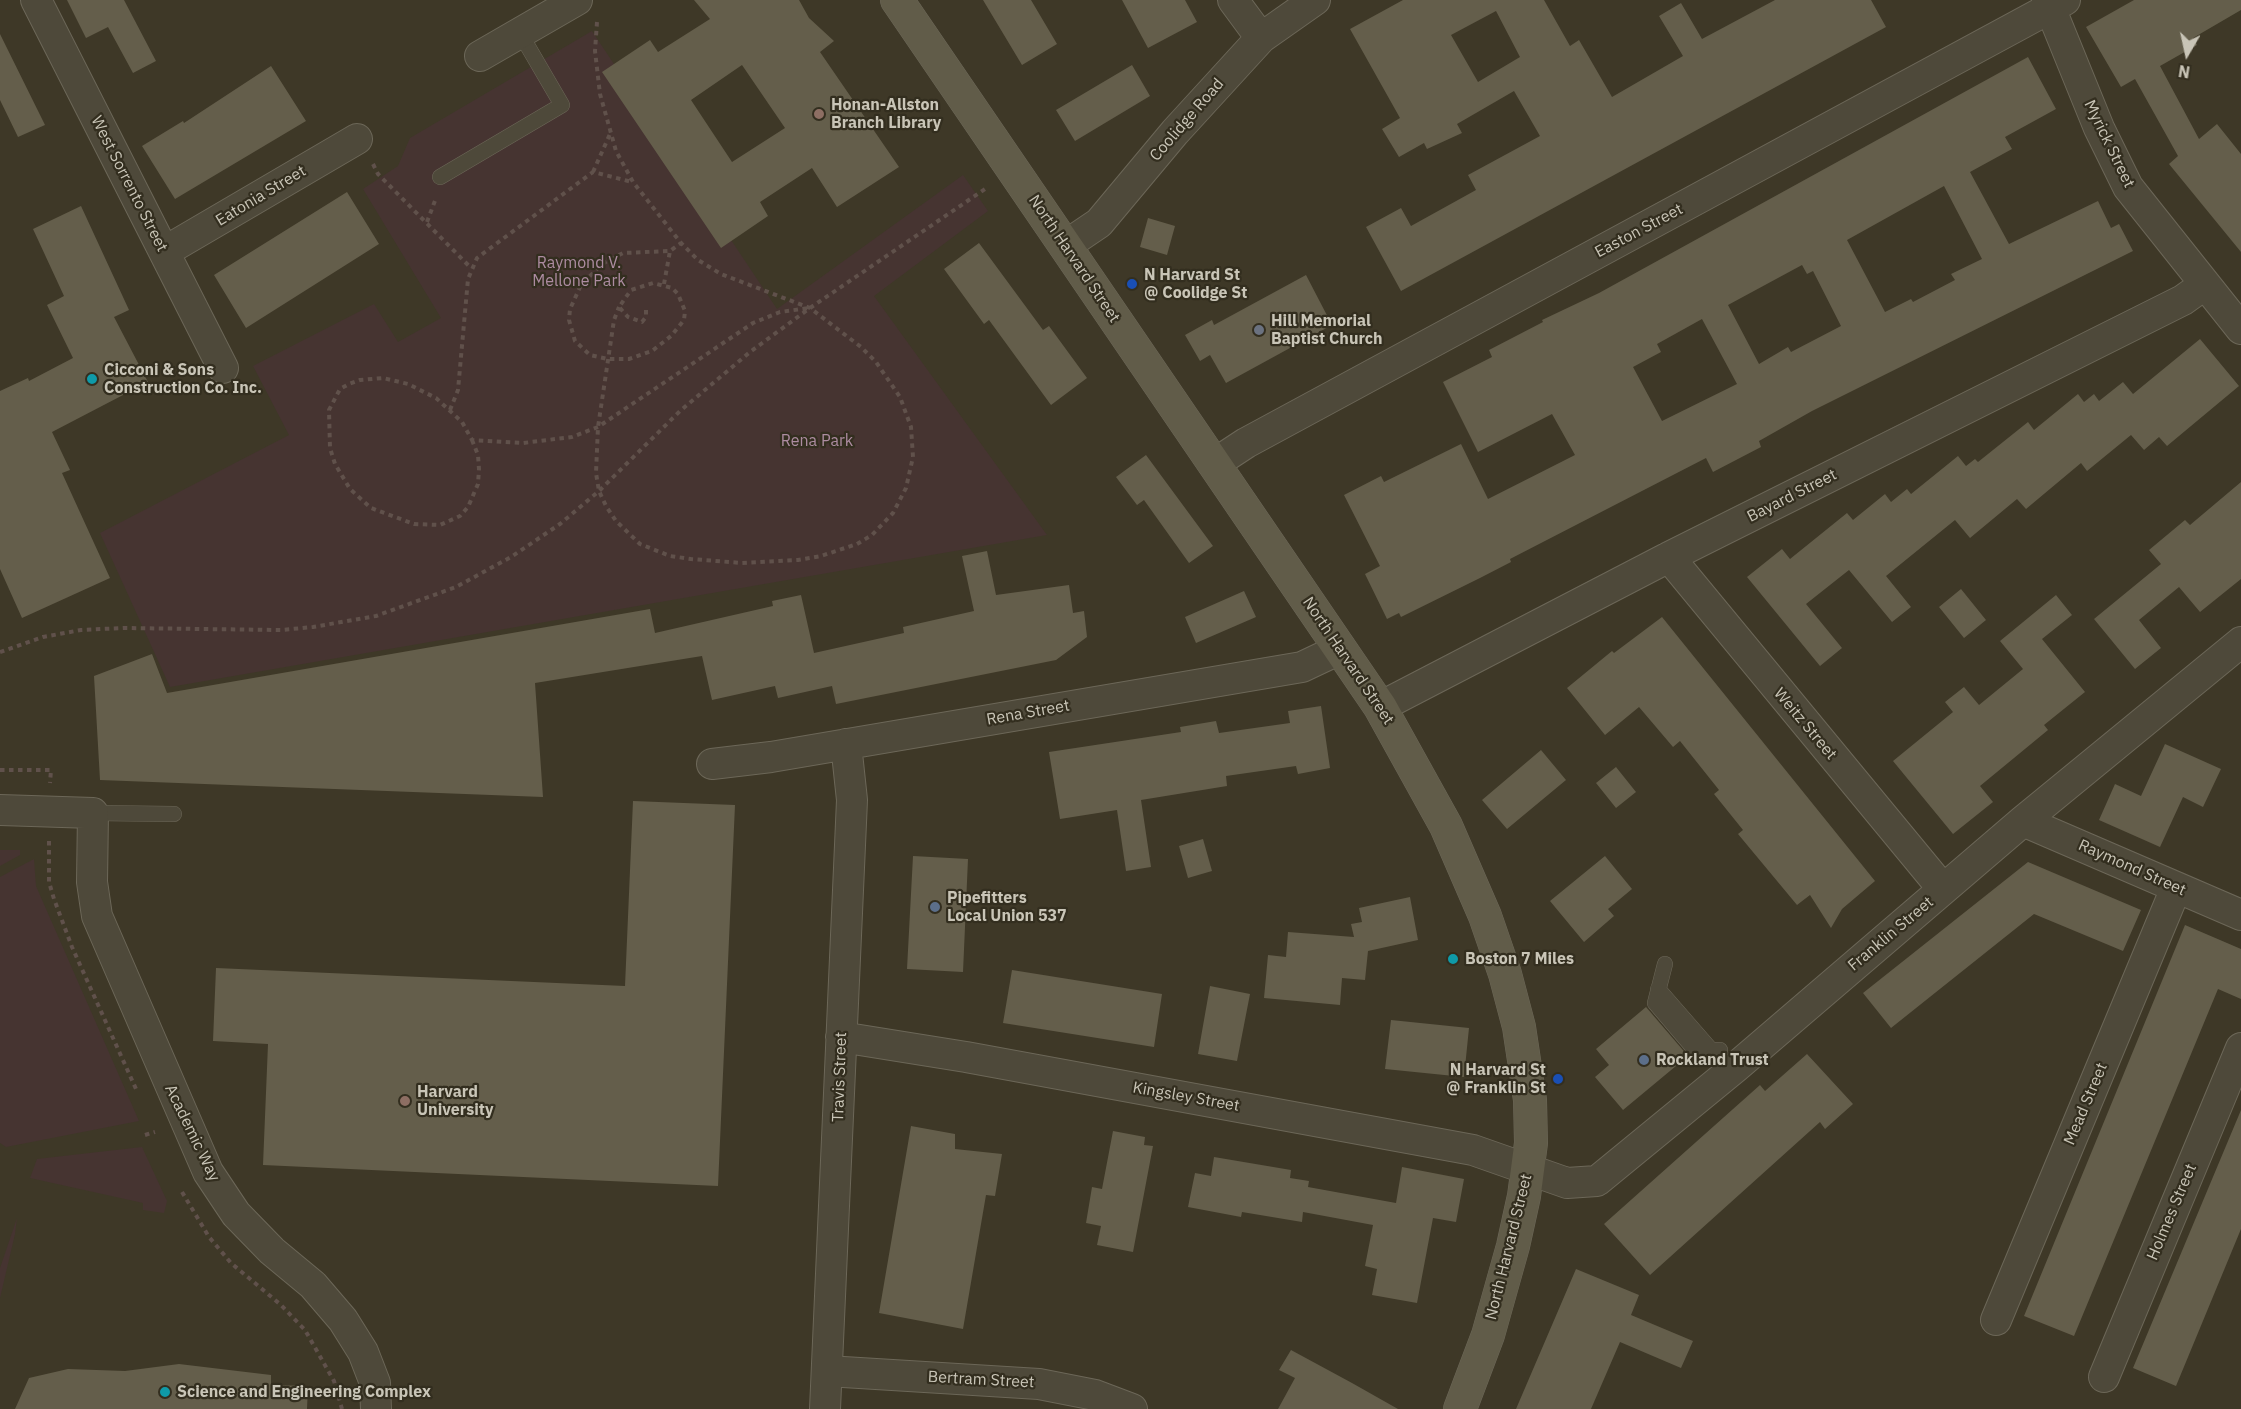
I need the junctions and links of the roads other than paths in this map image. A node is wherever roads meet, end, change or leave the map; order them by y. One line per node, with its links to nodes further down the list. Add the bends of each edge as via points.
1 (36, 0): 13 (street, West Sorrento Street)
2 (897, 0): 12 (main road, North Harvard Street)
3 (1233, 0): 8 (street)
4 (1315, 0): 8 (street, Coolidge Road)
5 (2054, 3): 14 (street, Myrick Street, via 2098,128 2128,187); 17 (street, Easton Street, via 1246,443)
6 (587, 10): 7 (street)
7 (520, 33): 9 (street); 11 (lane, via 562,105)
8 (1261, 38): 12 (street, Coolidge Road, via 1175,132 1107,215)
9 (480, 56)
10 (357, 139): 13 (street, Eatonia Street)
11 (440, 177)
12 (1065, 246): 17 (main road, North Harvard Street)
13 (164, 252): 16 (street, West Sorrento Street)
14 (2204, 285): 15 (street, Myrick Street); 18 (street, Bayard Street, via 2183,300)
15 (2241, 329)
16 (223, 368)
17 (1214, 464): 20 (main road, North Harvard Street)
18 (1669, 557): 21 (street, Bayard Street); 29 (street, Weitz Street)
19 (2241, 642): 27 (street, Franklin Street)
20 (1340, 649): 21 (main road, North Harvard Street); 22 (street, Rena Street, via 1302,667)
21 (1380, 707): 35 (main road, North Harvard Street, via 1459,854 1505,974 1528,1077 1532,1123)
22 (846, 744): 23 (street, Rena Street); 32 (street, Travis Street, via 852,800)
23 (712, 764)
24 (0, 810): 25 (street)
25 (93, 813): 26 (lane); 39 (street, Academic Way, via 92,882 97,916 208,1172 236,1215 313,1285 343,1320 363,1352 375,1383)
26 (174, 814)
27 (2023, 820): 28 (street, Raymond Street); 29 (street, Franklin Street)
28 (2176, 888): 30 (street, Raymond Street); 36 (street, Mead Street)
29 (1943, 889): 35 (street, Franklin Street, via 1607,1175 1597,1181 1567,1183)
30 (2241, 915)
31 (1665, 964): 34 (lane, via 1655,1003 1695,1050)
32 (842, 1037): 35 (street, Kingsley Street, via 1473,1150); 37 (street, Travis Street)
33 (2241, 1048): 38 (street, Holmes Street)
34 (1716, 1050)
35 (1528, 1170): 42 (main road, North Harvard Street, via 1499,1298)
36 (1996, 1320)
37 (827, 1371): 40 (street, Travis Street); 41 (street, Bertram Street, via 1048,1385 1095,1395)
38 (2104, 1377)
39 (375, 1409)
40 (825, 1409)
41 (1132, 1409)
42 (1460, 1409)

